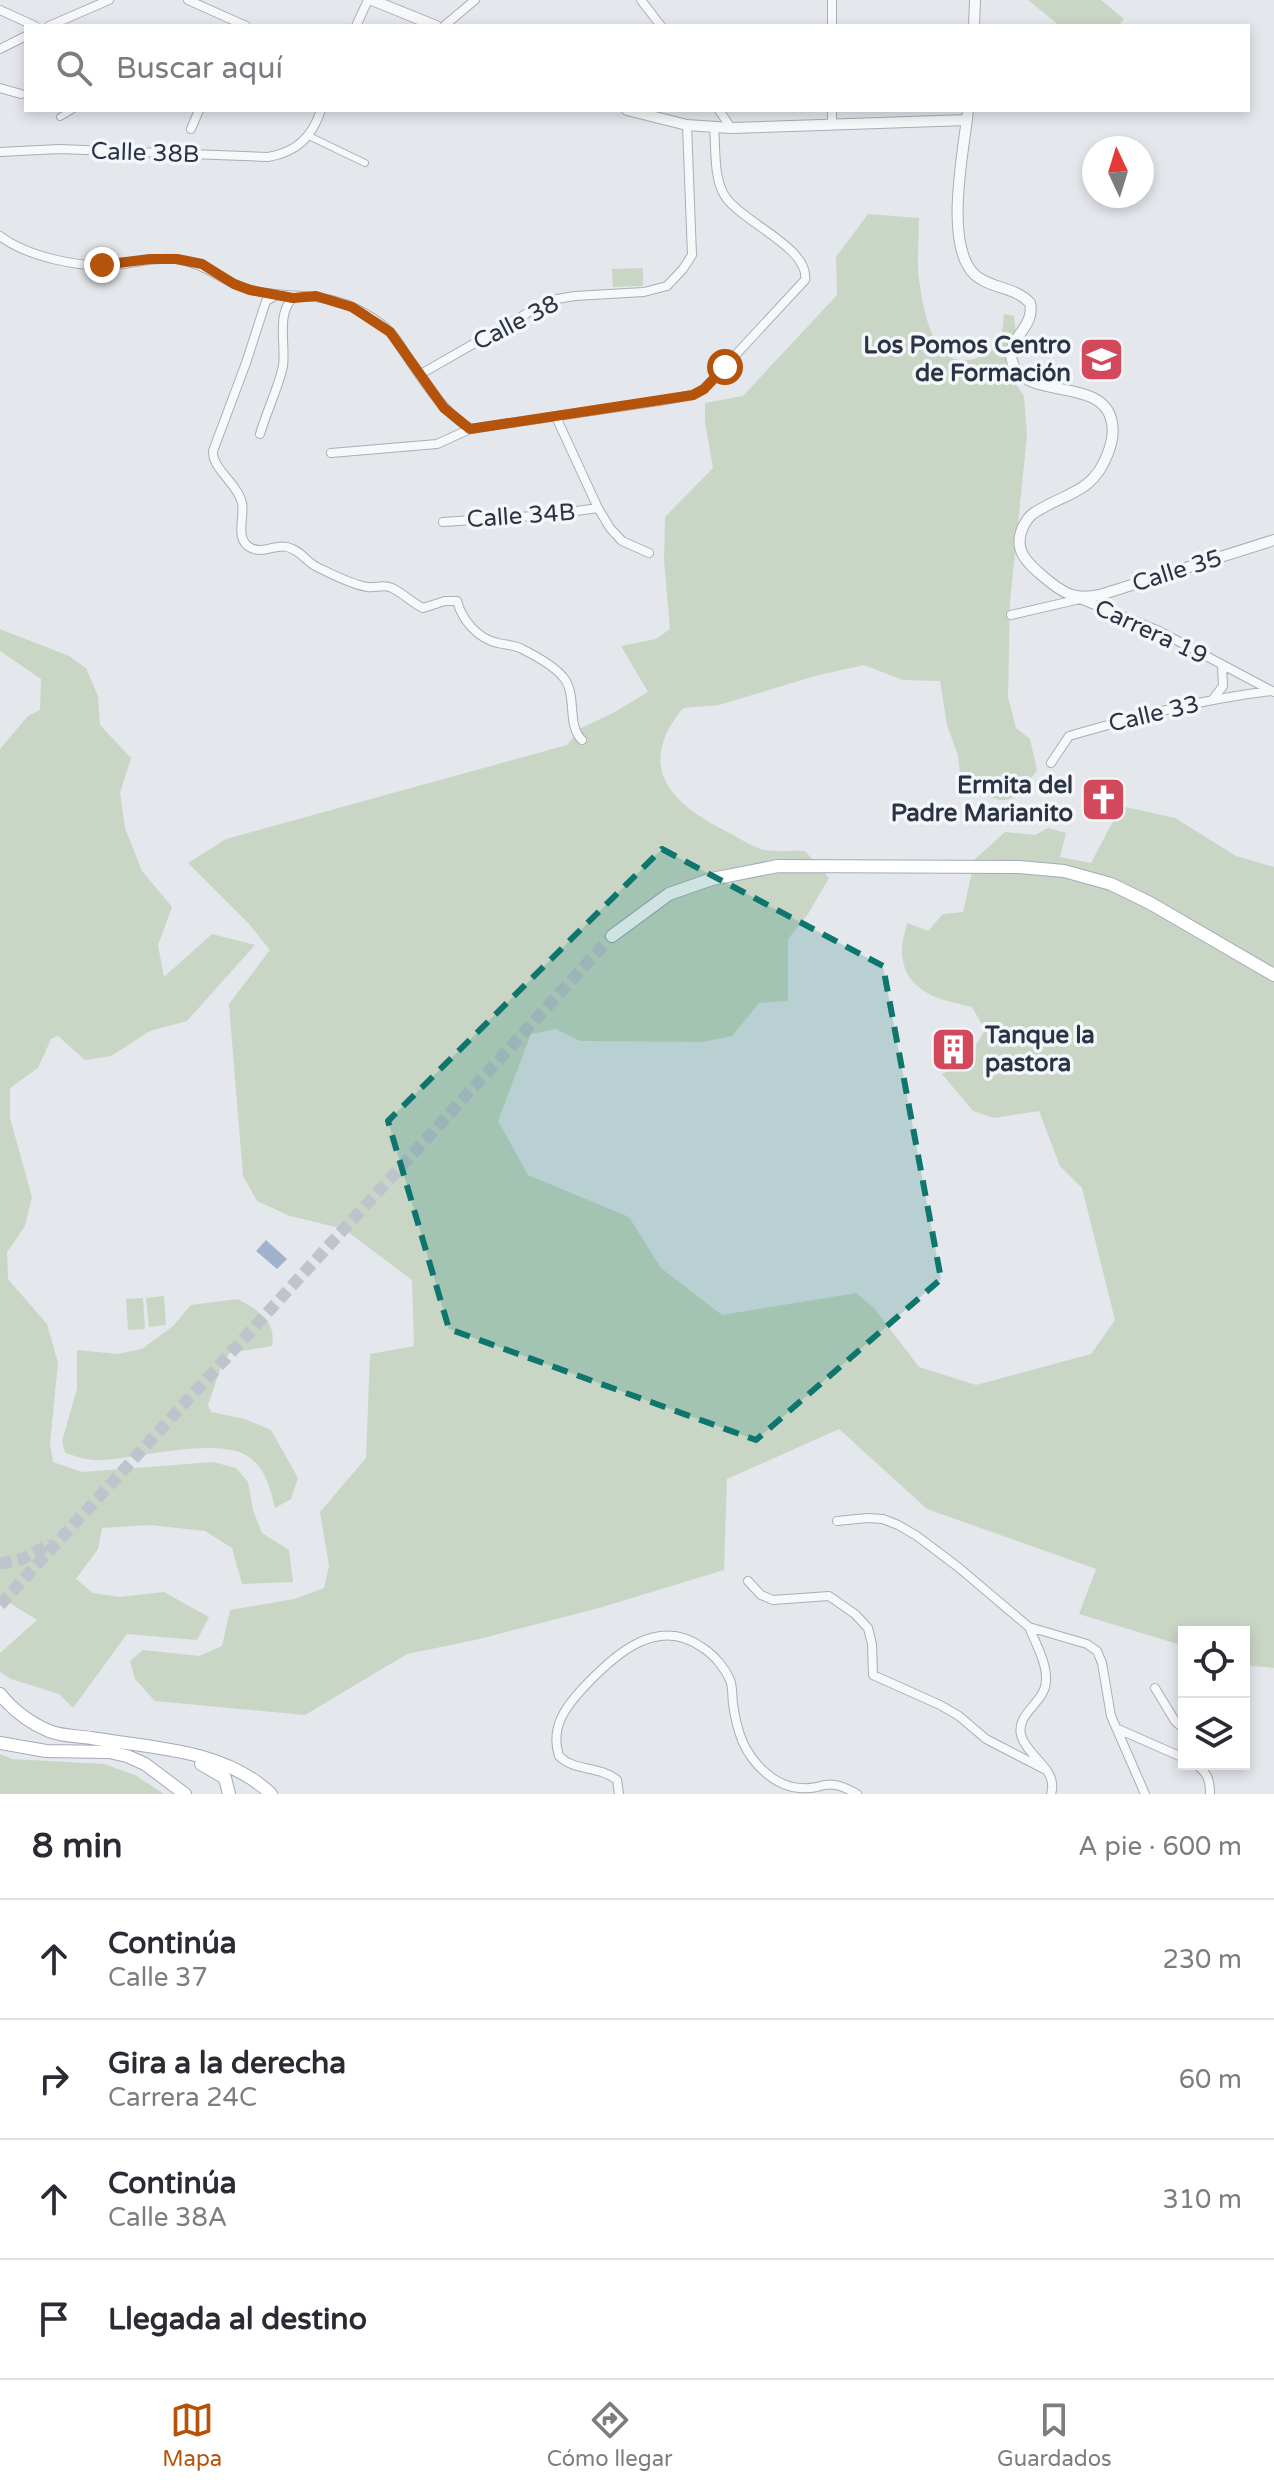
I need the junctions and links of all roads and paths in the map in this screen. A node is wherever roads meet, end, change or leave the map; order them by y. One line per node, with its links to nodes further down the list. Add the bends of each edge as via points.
1 (109, 0): 10 (street)
2 (188, 0): 11 (street)
3 (370, 0): 12 (street); 13 (street)
4 (475, 0): 14 (street)
5 (641, 0): 15 (street)
6 (832, 0): 16 (street)
7 (975, 0): 17 (street)
8 (0, 10): 9 (street)
9 (31, 24)
10 (54, 24)
11 (235, 24)
12 (357, 24)
13 (431, 24)
14 (446, 24)
15 (659, 24)
16 (832, 24)
17 (974, 24)
18 (24, 37): 19 (street)
19 (0, 49)
20 (0, 88): 21 (street)
21 (24, 94)
22 (69, 112): 29 (street)
23 (198, 112): 34 (street)
24 (320, 112): 35 (street)
25 (635, 112): 31 (street)
26 (720, 112): 33 (street)
27 (832, 112): 30 (street)
28 (968, 115): 30 (street); 50 (street, via 957,222 973,273 1030,303 1028,325 1011,348 1012,363 1023,376 1094,397 1112,420 1102,469 1089,484 1031,515 1019,541 1024,559)
29 (60, 117)
30 (832, 124): 33 (street)
31 (687, 125): 32 (street); 41 (street, Calle 38, via 692,255 667,286 557,299)
32 (714, 127): 33 (street); 42 (street, via 725,197 800,258 805,280 704,389)
33 (731, 128)
34 (191, 129)
35 (309, 136): 36 (street, Calle 38B, via 290,150 257,157 59,149); 37 (street)
36 (0, 152)
37 (365, 163)
38 (0, 236): 39 (street, via 20,250 79,264 162,258 202,264 234,284)
39 (279, 294): 40 (street); 55 (street, via 266,301 213,451 242,502 240,532 246,544 253,549 290,548 320,568 354,583 392,588 423,608 457,601 468,625 482,636 521,648 564,677)
40 (293, 298): 41 (street, via 316,296 352,307 390,332); 44 (street, via 284,316 283,366)
41 (419, 375): 43 (street, via 444,408)
42 (556, 417): 43 (street); 46 (street)
43 (470, 429): 45 (street, via 437,444)
44 (260, 434)
45 (331, 453)
46 (598, 508): 47 (street, Calle 34B); 49 (street, via 622,541)
47 (443, 522)
48 (1274, 540): 50 (street, Calle 35)
49 (649, 553)
50 (1080, 599): 51 (street); 52 (street, Carrera 19, via 1159,631)
51 (1011, 615)
52 (1222, 666): 53 (street, Carrera 19); 54 (street, Carrera 19, via 1223,686)
53 (1273, 692): 54 (street, Calle 33)
54 (1209, 701): 56 (street, Calle 33, via 1069,736)
55 (582, 740)
56 (1051, 763)
57 (612, 936): 58 (main road, via 669,894 778,866 1019,867 1064,871 1111,884)
58 (1274, 975)
59 (837, 1521): 61 (street, via 883,1519 908,1530)
60 (748, 1581): 71 (street, via 773,1600 829,1596 868,1628 873,1675 940,1705 986,1739)
61 (1029, 1627): 65 (street, via 1097,1651); 71 (street, via 1046,1681 1041,1697 1023,1717 1021,1734)
62 (1155, 1688): 64 (street)
63 (0, 1694): 67 (main road, via 32,1723)
64 (1178, 1724)
65 (1117, 1729): 70 (street); 79 (street)
66 (0, 1735): 67 (main road, via 42,1743)
67 (100, 1740): 69 (main road)
68 (0, 1743): 73 (main road, via 127,1756)
69 (177, 1752): 74 (main road, via 219,1772); 75 (main road, via 230,1767)
70 (1178, 1755)
71 (1044, 1769): 78 (street, via 1052,1780)
72 (1204, 1770): 80 (street)
73 (185, 1794)
74 (229, 1794)
75 (271, 1794)
76 (619, 1794): 77 (street, via 617,1780 606,1772 564,1761 556,1731 564,1711 586,1684 618,1655 645,1638 676,1636 714,1655 730,1680 742,1745 765,1772 781,1785 833,1784)
77 (857, 1794)
78 (1051, 1794)
79 (1145, 1794)
80 (1210, 1794)

